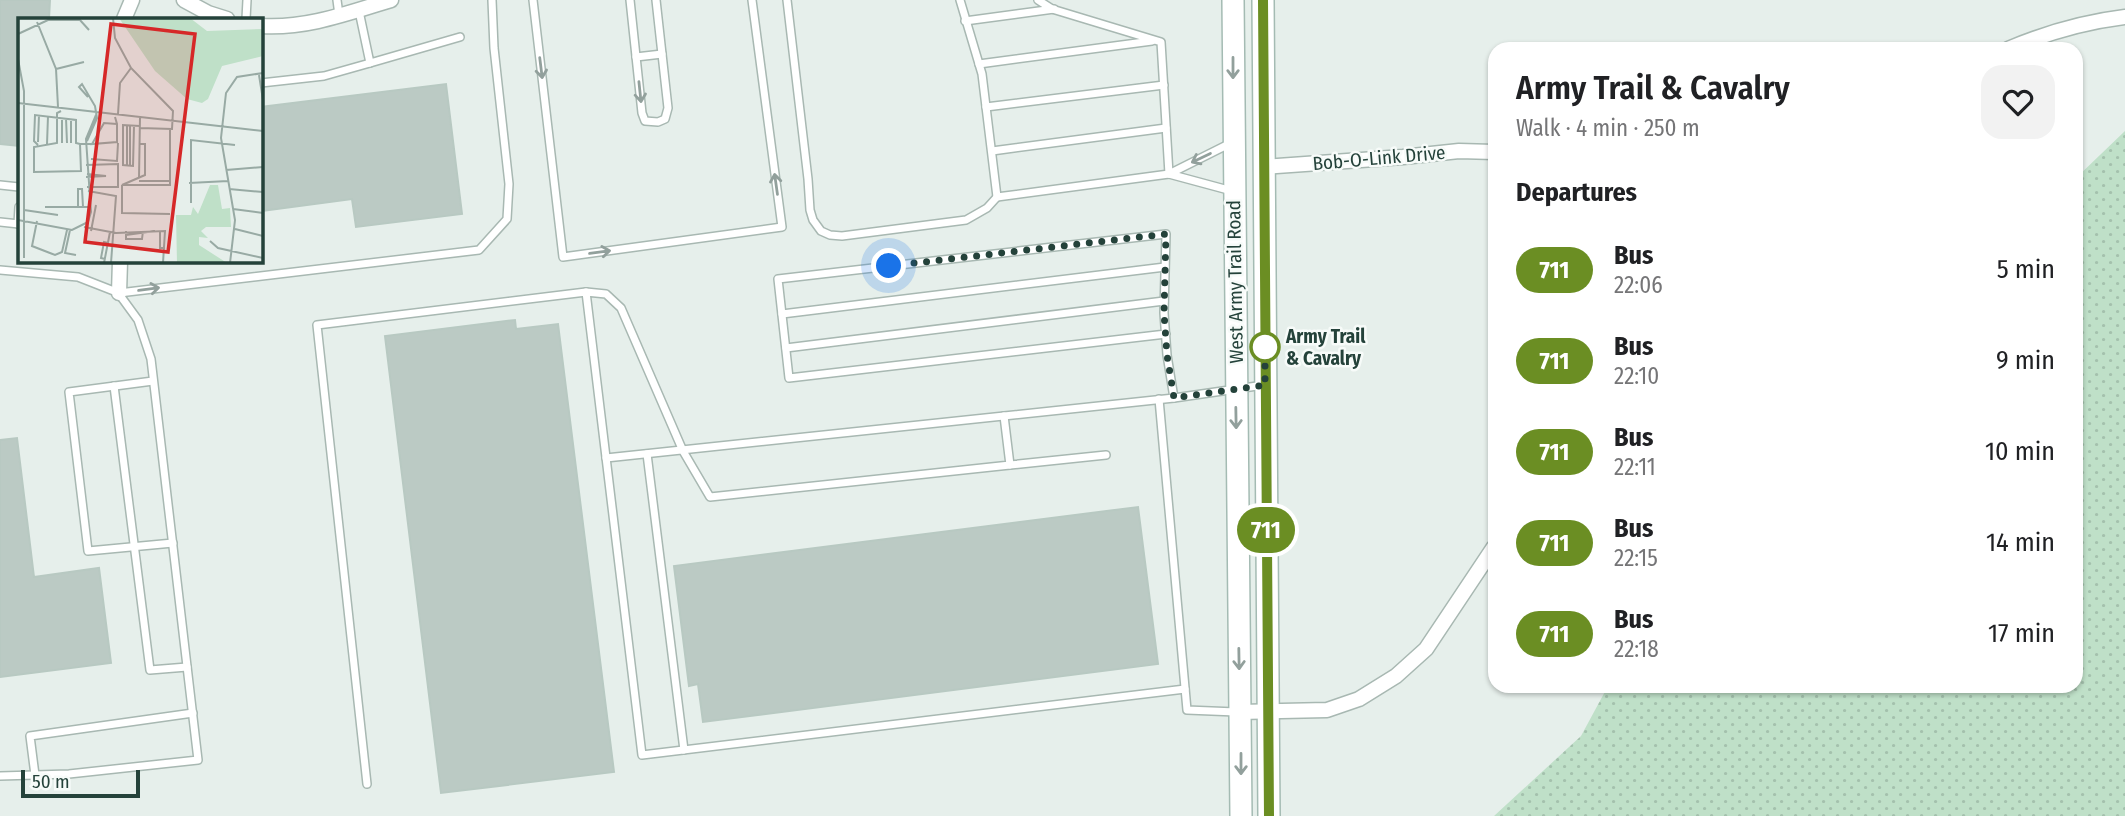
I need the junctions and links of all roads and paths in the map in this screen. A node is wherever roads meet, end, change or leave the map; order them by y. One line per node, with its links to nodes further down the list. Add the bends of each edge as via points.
1 (132, 0): 20 (street)
2 (184, 0): 21 (street)
3 (247, 0): 22 (lane)
4 (337, 0): 18 (lane)
5 (391, 0): 17 (street)
6 (492, 0): 51 (lane, one-way to 6, via 479,250 506,219 509,184)
7 (533, 0): 10 (lane, one-way to 10, via 563,257 782,227)
8 (630, 0): 29 (lane)
9 (656, 0): 28 (lane)
10 (752, 0)
11 (787, 0): 44 (lane, via 810,210 821,230 842,236 966,219)
12 (960, 0): 23 (lane)
13 (1038, 0): 16 (lane)
14 (1233, 0): 36 (main road, West Army Trail Road, one-way to 36)
15 (1263, 0): 39 (main road, West Army Trail Road)
16 (1054, 9): 23 (lane); 26 (lane)
17 (359, 10): 18 (street); 30 (lane)
18 (339, 16): 24 (street, via 292,26)
19 (2125, 17): 27 (street, via 2073,26)
20 (124, 18)
21 (224, 18)
22 (246, 18)
23 (965, 20): 31 (lane)
24 (262, 26)
25 (460, 37): 30 (lane)
26 (1156, 41): 31 (lane); 33 (lane, via 1161,42)
27 (2025, 42)
28 (662, 54): 29 (lane); 29 (lane, one-way to 28, via 642,113 645,121 658,122 665,119 668,108)
29 (636, 57)
30 (370, 64): 32 (lane, via 324,76)
31 (979, 64): 34 (lane)
32 (262, 83)
33 (1164, 85): 34 (lane); 35 (lane)
34 (986, 107): 37 (lane)
35 (1166, 128): 37 (lane); 40 (lane)
36 (1234, 142): 40 (lane, one-way to 40); 43 (main road, West Army Trail Road)
37 (992, 151): 44 (lane)
38 (1488, 152): 39 (street, Bob-O-Link Drive)
39 (1264, 167): 57 (main road, West Army Trail Road)
40 (1169, 174): 43 (lane); 44 (lane)
41 (0, 185): 42 (lane)
42 (18, 187)
43 (1234, 192): 59 (main road, West Army Trail Road)
44 (997, 197)
45 (0, 222): 46 (lane)
46 (18, 224)
47 (120, 262): 51 (street)
48 (1166, 267): 52 (lane); 53 (lane); 53 (lane, via 1166,234 792,277 778,279)
49 (0, 271): 51 (lane, via 78,277)
50 (586, 292): 63 (lane, via 606,294 621,308); 66 (lane); 80 (lane, via 317,325)
51 (119, 293): 56 (lane, via 138,320)
52 (1164, 302): 54 (lane); 55 (lane)
53 (782, 314): 55 (lane)
54 (1166, 334): 55 (lane, via 789,378); 60 (lane)
55 (786, 348)
56 (153, 381): 58 (lane); 68 (lane)
57 (1265, 385): 59 (lane); 73 (main road, West Army Trail Road)
58 (114, 386): 69 (lane); 69 (lane, via 69,391 88,551)
59 (1236, 389): 60 (lane); 74 (main road, West Army Trail Road, one-way to 74)
60 (1174, 398): 61 (lane)
61 (1159, 399): 62 (lane); 72 (lane)
62 (1004, 416): 63 (lane); 67 (lane)
63 (683, 451): 64 (lane); 67 (lane, via 710,497)
64 (647, 454): 66 (lane); 76 (lane)
65 (1106, 455): 67 (lane)
66 (606, 458): 76 (lane, via 642,755)
67 (1010, 465)
68 (173, 543): 69 (lane); 71 (lane)
69 (135, 547): 71 (lane, via 150,670)
70 (1488, 556): 73 (street, via 1426,649 1396,676 1359,699 1327,710)
71 (187, 667): 75 (lane)
72 (1185, 689): 74 (lane, via 1187,710); 76 (lane)
73 (1268, 711): 74 (street); 82 (main road, West Army Trail Road)
74 (1240, 712): 81 (main road, West Army Trail Road, one-way to 81)
75 (193, 713): 78 (lane, via 30,736); 78 (lane, via 198,760)
76 (684, 750)
77 (0, 766): 79 (lane)
78 (35, 775): 79 (lane)
79 (1, 776)
80 (367, 784)
81 (1241, 816)
82 (1269, 816)

